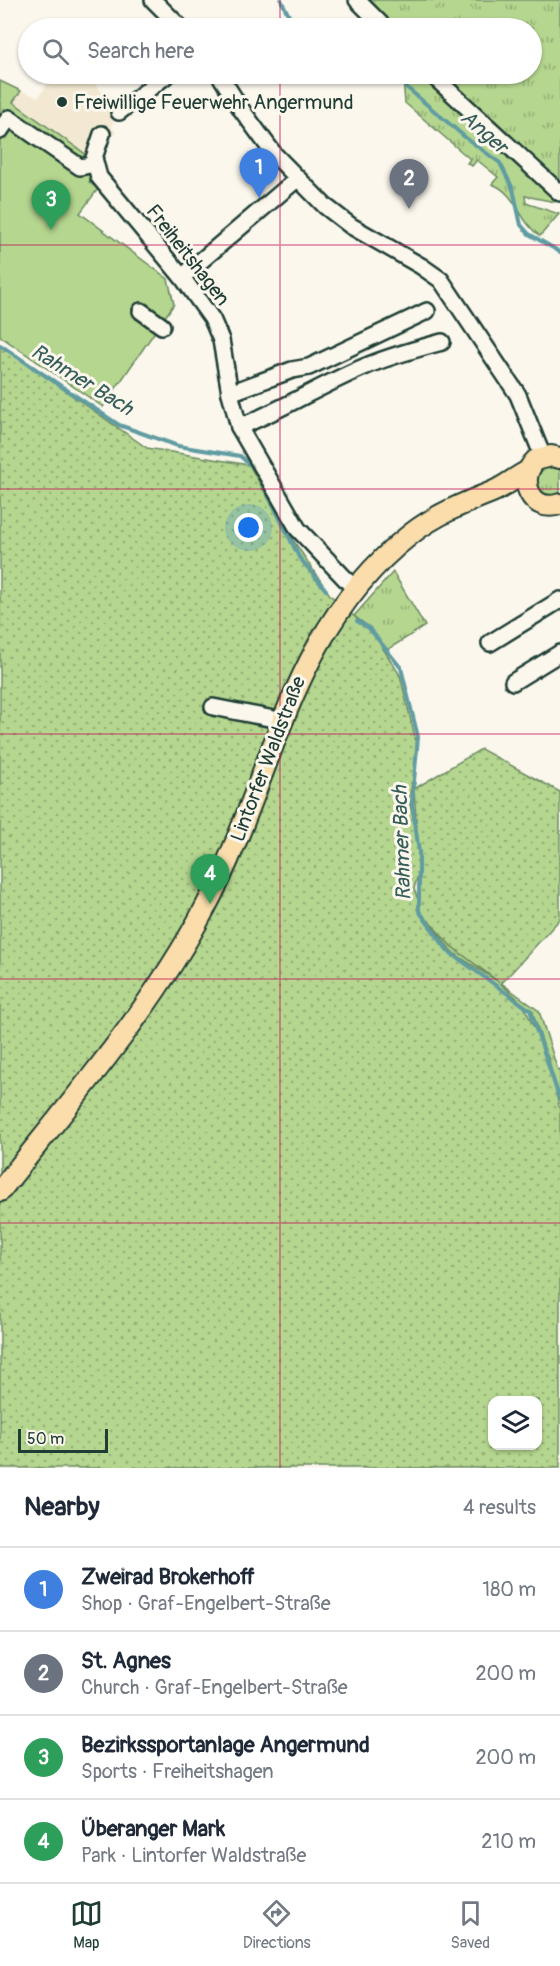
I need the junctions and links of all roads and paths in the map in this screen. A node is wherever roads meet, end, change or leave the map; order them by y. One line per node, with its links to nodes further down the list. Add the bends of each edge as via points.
1 (153, 0): 3 (street)
2 (357, 0): 4 (street)
3 (171, 18)
4 (375, 18)
5 (155, 84): 8 (street)
6 (226, 84): 12 (street, via 258,134)
7 (442, 84): 13 (street)
8 (119, 112)
9 (0, 131): 11 (street, via 9,118 80,167)
10 (102, 134): 11 (street)
11 (94, 164): 14 (street, Freiheitshagen, via 99,177)
12 (297, 179): 14 (street); 21 (street, via 351,226 441,280 518,395)
13 (560, 193)
14 (182, 277): 19 (street, Freiheitshagen, via 219,333)
15 (141, 311): 17 (street)
16 (427, 311): 19 (street, via 309,368 292,370)
17 (162, 326)
18 (442, 342): 20 (street, via 363,367)
19 (230, 393): 20 (street, Freiheitshagen)
20 (239, 427): 26 (street, Freiheitshagen, via 298,529)
21 (551, 457): 22 (main road, Lintorfer Waldstraße)
22 (528, 471): 23 (main road, Lintorfer Waldstraße); 24 (main road)
23 (495, 491): 24 (main road); 26 (main road, Lintorfer Waldstraße, via 467,501 420,528)
24 (528, 491): 25 (main road, via 540,504)
25 (558, 508)
26 (356, 589): 32 (main road, Lintorfer Waldstraße, via 319,640)
27 (560, 600): 28 (street)
28 (490, 643)
29 (560, 653): 30 (street)
30 (513, 682)
31 (213, 707): 32 (street)
32 (284, 721): 33 (main road, Lintorfer Waldstraße, via 227,863 180,951 129,1027)
33 (0, 1191)

